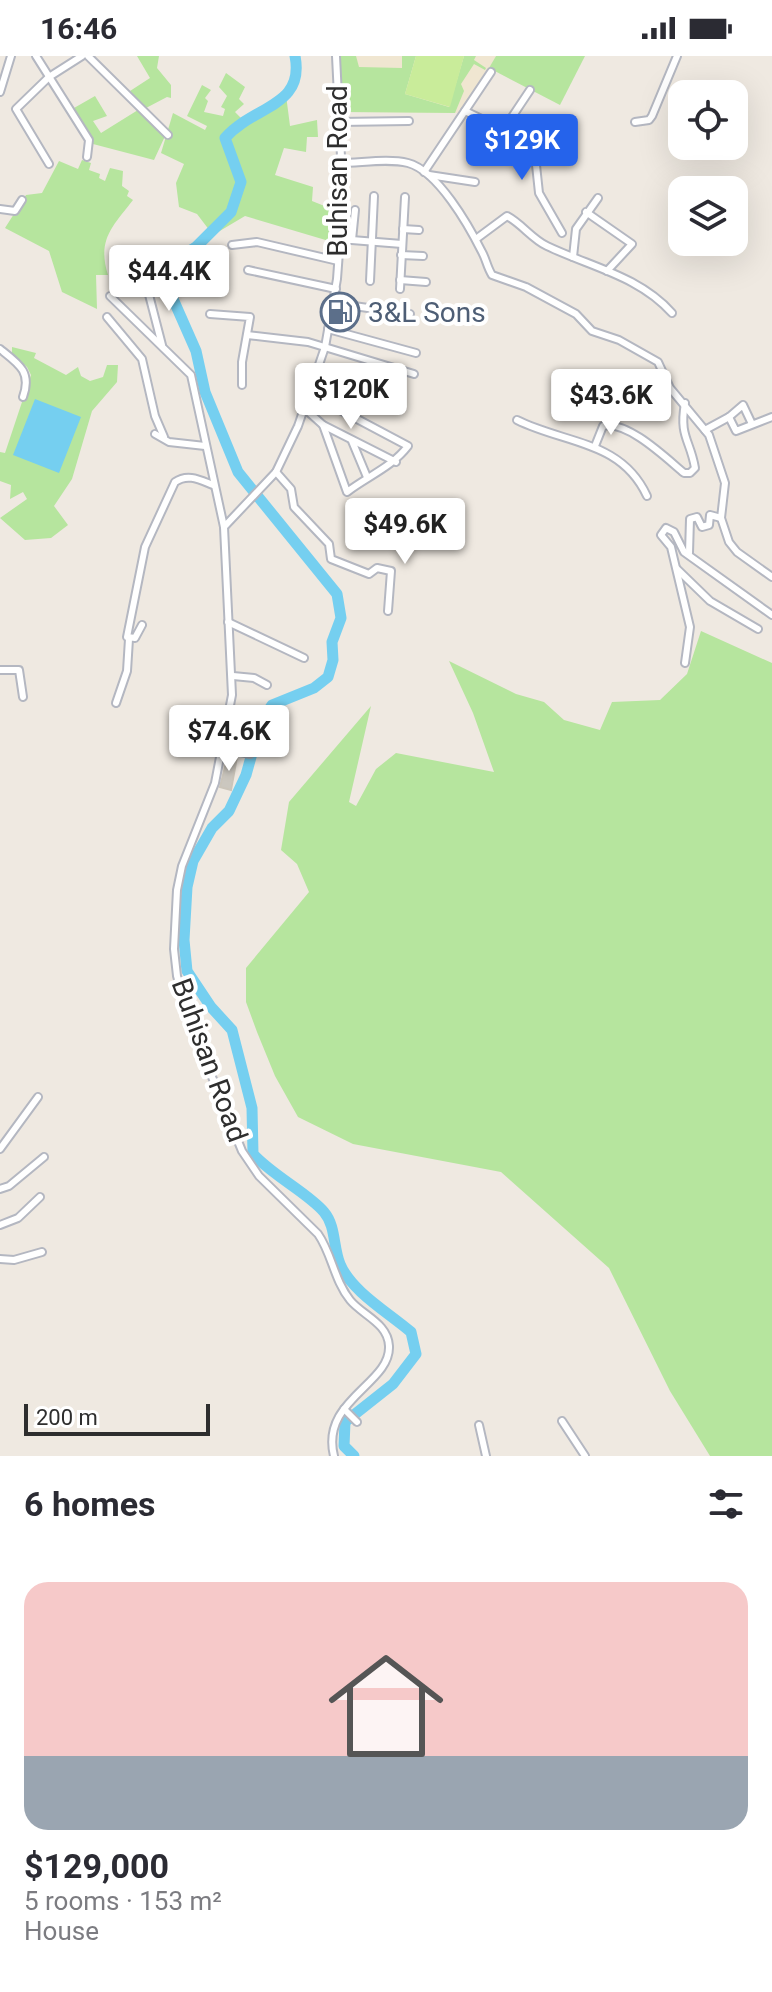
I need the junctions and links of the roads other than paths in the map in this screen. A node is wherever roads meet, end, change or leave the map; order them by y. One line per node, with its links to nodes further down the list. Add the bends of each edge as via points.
1 (11, 56): 9 (street)
2 (36, 56): 7 (street)
3 (85, 56): 7 (street); 15 (street)
4 (336, 56): 13 (street, Buhisan Road)
5 (677, 56): 14 (street, via 652,116)
6 (491, 72): 10 (street)
7 (49, 77): 16 (street, via 89,140); 18 (street, via 16,109)
8 (530, 90): 11 (street)
9 (0, 92)
10 (465, 111): 11 (street, via 496,126); 19 (street)
11 (514, 116): 30 (street, via 536,165 539,193)
12 (409, 121): 13 (street)
13 (339, 122): 17 (street, Buhisan Road)
14 (635, 122)
15 (168, 135)
16 (87, 157)
17 (340, 163): 19 (street, via 401,162); 31 (street, Buhisan Road)
18 (49, 164)
19 (426, 174): 20 (street); 32 (street)
20 (475, 182)
21 (374, 196): 34 (street)
22 (405, 197): 28 (street)
23 (598, 198): 27 (street)
24 (22, 200): 25 (street, via 15,211)
25 (0, 209)
26 (355, 210): 33 (street)
27 (586, 212): 39 (street, via 576,229); 42 (street, via 632,244)
28 (403, 229): 29 (street); 35 (street)
29 (419, 230)
30 (562, 233)
31 (339, 239): 33 (street); 40 (street, Buhisan Road)
32 (476, 239): 39 (street, via 507,216 543,244); 67 (street, via 492,275 526,287 576,314 596,333 650,356)
33 (352, 240): 34 (street)
34 (370, 241): 35 (street); 44 (street)
35 (402, 244): 37 (street)
36 (232, 245): 40 (street, via 257,242)
37 (401, 255): 38 (street); 43 (street)
38 (423, 256)
39 (573, 257): 42 (street)
40 (338, 261): 47 (street, Buhisan Road)
41 (248, 270): 47 (street)
42 (607, 271): 51 (street, via 638,284)
43 (400, 280): 45 (street); 48 (street)
44 (370, 281)
45 (426, 282)
46 (147, 287): 57 (street)
47 (336, 289): 50 (street, Buhisan Road)
48 (400, 289)
49 (110, 296): 57 (street)
50 (333, 303): 53 (street); 55 (street, Buhisan Road)
51 (672, 313)
52 (210, 314): 56 (street, via 250,317)
53 (410, 314)
54 (107, 317): 76 (street, via 142,359)
55 (328, 329): 58 (street, Buhisan Road); 60 (street)
56 (247, 335): 58 (street); 63 (street)
57 (162, 345): 78 (street, via 191,375)
58 (325, 347): 61 (street, Buhisan Road); 62 (street)
59 (0, 349): 65 (street, via 26,373)
60 (416, 353)
61 (319, 368): 64 (street, Buhisan Road); 66 (street)
62 (414, 374)
63 (242, 385)
64 (310, 394): 68 (street, Buhisan Road); 80 (street, via 406,442)
65 (23, 397)
66 (400, 401)
67 (685, 403): 74 (street); 79 (street, via 682,433 695,468 690,473 636,435 610,424 603,426)
68 (304, 408): 73 (street); 81 (street, Buhisan Road)
69 (729, 417): 72 (street, via 736,431); 72 (street, via 743,405); 74 (street)
70 (772, 417): 72 (street)
71 (517, 420): 79 (street)
72 (752, 424)
73 (323, 425): 77 (street); 82 (street, via 347,492)
74 (705, 430): 85 (street, via 725,483)
75 (155, 434): 76 (street)
76 (164, 437): 78 (street)
77 (352, 441): 80 (street); 82 (street)
78 (205, 446): 83 (street)
79 (595, 446): 84 (street, via 612,454)
80 (396, 462): 82 (street)
81 (276, 472): 86 (street, Buhisan Road); 90 (street, via 291,489 294,507 329,544 329,557 369,574 377,568 391,571)
82 (367, 477)
83 (213, 485): 86 (street); 95 (street, via 192,477 175,482 141,563)
84 (647, 496)
85 (721, 518): 87 (street, via 710,515 709,525 702,527 697,517 690,519); 89 (street, via 737,552)
86 (224, 527): 92 (street, Buhisan Road)
87 (689, 553): 88 (street, via 674,532 661,532); 91 (street)
88 (677, 569): 94 (street, via 710,601); 97 (street, via 690,627)
89 (772, 577)
90 (388, 611)
91 (772, 615)
92 (228, 622): 96 (street); 99 (street, Buhisan Road)
93 (142, 625): 95 (street)
94 (758, 629)
95 (129, 639): 102 (street, via 127,671)
96 (304, 658)
97 (685, 663)
98 (0, 670): 101 (street, via 19,670)
99 (233, 676): 100 (street); 103 (street, Buhisan Road)
100 (267, 685)
101 (23, 697)
102 (116, 703)
103 (223, 748): 104 (street); 115 (street, Buhisan Road, via 177,890 177,976 242,1151 259,1176 318,1234 334,1276 389,1343 387,1358 332,1438)
104 (250, 754)
105 (38, 1097): 106 (street)
106 (0, 1149)
107 (44, 1157): 108 (street)
108 (0, 1189)
109 (40, 1197): 110 (street, via 18,1218)
110 (0, 1225)
111 (42, 1252): 112 (street)
112 (0, 1259)
113 (562, 1421): 117 (street)
114 (479, 1425): 116 (street)
115 (334, 1456)
116 (486, 1456)
117 (585, 1456)

